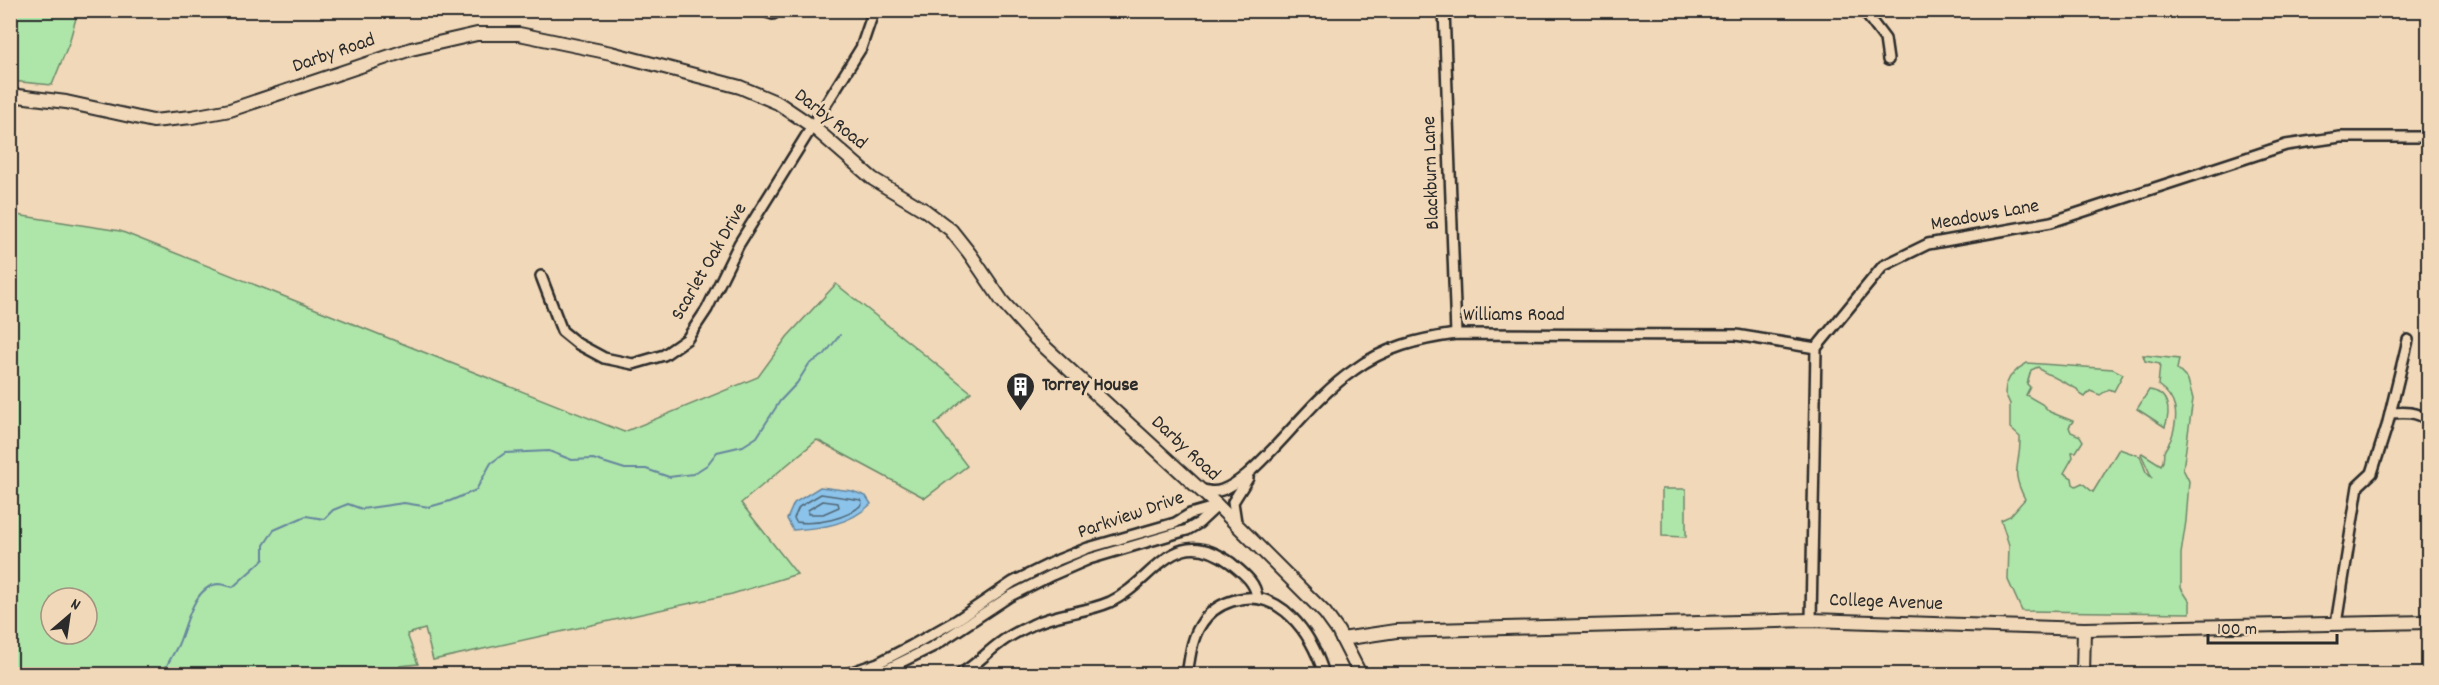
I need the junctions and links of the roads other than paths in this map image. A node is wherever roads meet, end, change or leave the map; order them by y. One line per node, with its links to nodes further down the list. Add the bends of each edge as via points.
1 (761, 10): 5 (street)
2 (874, 10): 8 (street, Scarlet Oak Drive, via 861,48)
3 (1444, 10): 11 (street, Blackburn Lane)
4 (1863, 10): 6 (street, via 1885,39)
5 (773, 14)
6 (1888, 60)
7 (10, 95): 8 (main road, Darby Road, via 66,102 153,121 192,117 230,110 411,49 477,34 519,34 611,52 722,81 778,103)
8 (812, 126): 10 (street, Scarlet Oak Drive, via 739,244 707,309 687,339 664,356 633,364 604,358 578,344 562,332); 17 (main road, Darby Road, via 873,179 951,230 1002,301 1035,338)
9 (2428, 138): 13 (street, Meadows Lane, via 2340,137 2286,145 2051,222 1928,244 1883,266)
10 (541, 276)
11 (1456, 334): 13 (street, Williams Road, via 1736,335); 16 (street, Williams Road, via 1420,339 1390,349 1352,371)
12 (2408, 340): 14 (street)
13 (1816, 348): 24 (street)
14 (2390, 413): 15 (street, via 2422,415); 26 (street, via 2372,473 2358,486)
15 (2428, 420)
16 (1258, 464): 17 (street, Williams Road, via 1220,491); 19 (street, Williams Road, via 1233,502)
17 (1198, 488): 18 (main road, Darby Road)
18 (1218, 506): 19 (main road, Darby Road); 20 (street, Parkview Drive, via 1193,527)
19 (1237, 526): 28 (main road, Darby Road, via 1299,584)
20 (1105, 549): 21 (street, Parkview Drive, via 1058,560); 22 (street, Parkview Drive)
21 (1016, 580): 22 (street); 29 (street, Parkview Drive, via 932,635)
22 (1021, 590): 30 (street, Parkview Drive, via 933,646)
23 (1257, 598): 31 (street, via 1253,583 1220,556 1188,548 1167,557 1117,598 1034,624 1000,643); 32 (street, via 1227,602 1204,620 1196,634); 33 (street, via 1277,605 1298,623 1319,656)
24 (1811, 620): 27 (main road, College Avenue); 28 (main road, College Avenue, via 1396,631)
25 (2428, 622): 26 (main road, College Avenue)
26 (2336, 624): 27 (main road, College Avenue)
27 (2084, 630): 35 (main road)
28 (1342, 639): 34 (main road, Darby Road)
29 (846, 675)
30 (877, 675)
31 (960, 675)
32 (1187, 675)
33 (1324, 675)
34 (1360, 675)
35 (2083, 675)

